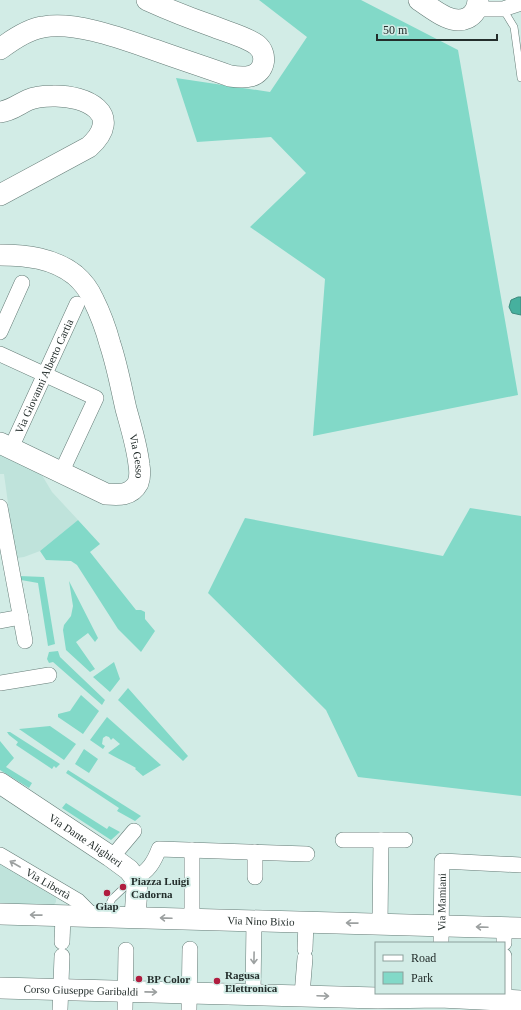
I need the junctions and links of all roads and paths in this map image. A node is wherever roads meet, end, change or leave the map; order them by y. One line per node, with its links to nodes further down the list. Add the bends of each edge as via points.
1 (147, 0): 6 (street, via 257,44 263,51 264,65 252,76 230,76 129,41 67,26 41,27)
2 (419, 0): 4 (street, via 446,17 457,20 472,15)
3 (521, 3): 5 (street)
4 (478, 4): 5 (street)
5 (502, 5): 7 (lane, via 514,27)
6 (0, 49)
7 (521, 78)
8 (0, 112): 9 (street, via 38,97 66,96 89,102 102,115 103,122 102,132 89,147)
9 (0, 195)
10 (0, 255): 17 (street, Via Gesso, via 37,257 75,275 95,303 111,345 138,455 138,482 131,491 120,495 106,494)
11 (22, 283): 13 (street)
12 (77, 304): 15 (street, Via Giovanni Alberto Cartia)
13 (0, 332)
14 (0, 354): 15 (street)
15 (45, 374): 16 (street, Via Giovanni Alberto Cartia); 17 (street, via 96,398)
16 (5, 446): 17 (street, Via Gesso)
17 (61, 473)
18 (0, 513): 19 (street)
19 (5, 566): 20 (street)
20 (21, 617): 21 (street); 22 (street)
21 (0, 621)
22 (25, 641)
23 (49, 675): 24 (street)
24 (0, 683)
25 (0, 783): 34 (street, Via Dante Alighieri)
26 (134, 831): 34 (street)
27 (343, 840): 28 (street)
28 (381, 840): 29 (street); 45 (street)
29 (405, 840)
30 (192, 850): 31 (street); 37 (street, via 159,849 149,868); 42 (street)
31 (255, 852): 32 (street); 36 (street)
32 (307, 854)
33 (0, 855): 40 (street, Via Libertà, one-way to 33, via 78,901)
34 (110, 856): 37 (street, Via Dante Alighieri, via 130,870)
35 (521, 865): 47 (street, Via Mamiani, via 442,861)
36 (255, 877)
37 (135, 878): 40 (lane, via 112,899); 41 (street)
38 (0, 914): 39 (street, Via Nino Bixio, one-way to 38)
39 (63, 916): 40 (street, Via Nino Bixio); 52 (street)
40 (99, 917): 41 (street, Via Nino Bixio)
41 (135, 917): 42 (street, Via Nino Bixio, one-way to 41)
42 (192, 919): 43 (street, Via Nino Bixio)
43 (254, 921): 44 (street, Via Nino Bixio); 53 (street, one-way to 53)
44 (306, 922): 45 (street, Via Nino Bixio, one-way to 44); 54 (street)
45 (380, 924): 47 (street, Via Nino Bixio)
46 (510, 933): 47 (street, Via Nino Bixio, one-way to 47)
47 (441, 934)
48 (190, 949): 58 (street)
49 (126, 950): 57 (street)
50 (505, 964): 59 (street)
51 (0, 988): 52 (street, Corso Giuseppe Garibaldi)
52 (61, 989): 57 (street, Corso Giuseppe Garibaldi); 60 (street)
53 (253, 994): 54 (street, Corso Giuseppe Garibaldi); 58 (street, Corso Giuseppe Garibaldi)
54 (302, 995): 55 (street, Corso Giuseppe Garibaldi, one-way to 55)
55 (378, 995): 56 (street, Corso Giuseppe Garibaldi)
56 (440, 995): 59 (street, Corso Giuseppe Garibaldi)
57 (126, 1000): 58 (street, Corso Giuseppe Garibaldi, one-way to 58)
58 (189, 1001)
59 (510, 1004)
60 (60, 1010)

